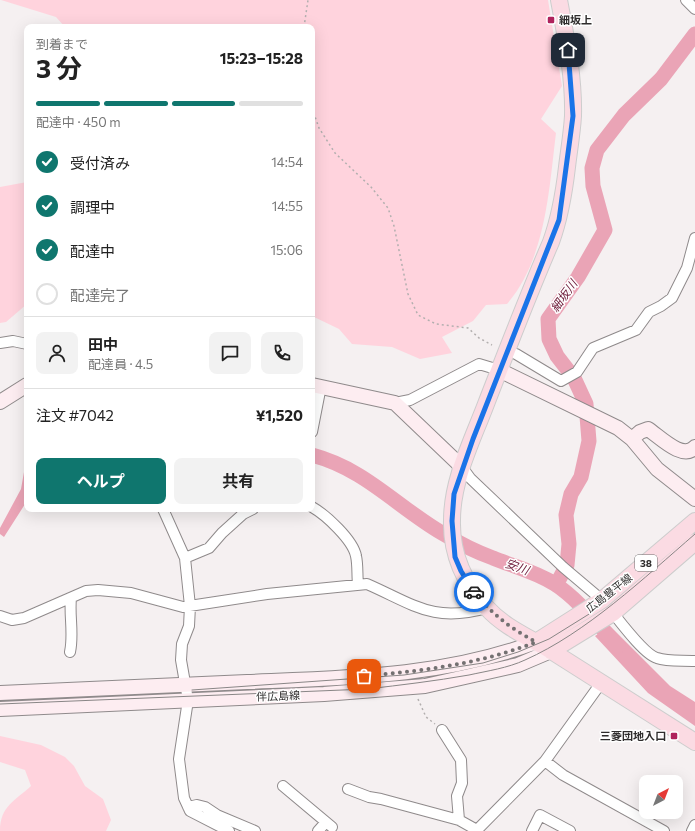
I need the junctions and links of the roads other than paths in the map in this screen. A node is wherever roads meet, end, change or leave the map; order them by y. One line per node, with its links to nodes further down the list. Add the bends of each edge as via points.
1 (559, 0): 8 (main road, via 567,44 573,116 563,202 551,242)
2 (686, 0): 3 (street)
3 (695, 9)
4 (695, 238): 9 (street, via 687,268 672,298 649,312 636,330 593,348 577,372)
5 (0, 343): 6 (street, via 12,341)
6 (24, 343)
7 (516, 354): 9 (street)
8 (499, 370): 12 (main road); 15 (street, via 479,364 410,400); 18 (main road)
9 (564, 380): 12 (street)
10 (316, 385): 13 (street); 15 (main road)
11 (24, 387): 14 (main road)
12 (551, 394): 16 (main road, via 618,428)
13 (315, 397)
14 (0, 402)
15 (395, 403): 18 (main road)
16 (632, 439): 17 (main road, via 648,429 679,451 685,453); 19 (main road, via 657,469)
17 (695, 447)
18 (462, 467): 28 (street, via 470,478); 30 (main road, via 454,494 452,521 455,557 471,588)
19 (695, 498)
20 (315, 509): 26 (street, via 323,513 352,545 356,555)
21 (164, 512): 25 (street)
22 (248, 512): 25 (street, via 237,518 209,548)
23 (695, 521): 28 (main road, 広島豊平線 / 38)
24 (695, 542): 31 (main road, 広島豊平線 / 38)
25 (185, 558): 29 (street)
26 (358, 584): 29 (street); 30 (street, via 367,584 427,612 468,614)
27 (71, 598): 29 (street, via 86,591 98,590 131,593); 32 (street, via 24,618 12,620); 35 (street, via 73,625)
28 (600, 602): 33 (main road, 広島豊平線 / 38)
29 (190, 606): 39 (street, via 189,626 182,644 181,660)
30 (487, 608): 33 (main road, via 506,625)
31 (611, 614): 34 (main road, 広島豊平線 / 38); 36 (street, via 651,655 657,658)
32 (0, 616)
33 (536, 642): 34 (main road); 37 (main road, 伴広島線, via 508,653 421,671)
34 (552, 651): 38 (main road); 41 (main road, 伴広島線, via 518,665 425,686)
35 (70, 652)
36 (695, 661)
37 (322, 679): 39 (main road, 伴広島線); 41 (main road)
38 (601, 683): 45 (main road); 46 (street)
39 (185, 685): 40 (main road, 伴広島線); 42 (street)
40 (0, 693)
41 (324, 694): 42 (main road, 伴広島線)
42 (188, 700): 43 (main road, 伴広島線); 49 (street, via 179,759 184,798)
43 (0, 708)
44 (442, 730): 50 (street, via 461,760 462,783 457,796)
45 (695, 742)
46 (545, 761): 52 (street); 58 (street, via 563,775)
47 (283, 786): 55 (street, via 329,825)
48 (348, 789): 50 (street, via 369,797)
49 (188, 807): 53 (street, via 190,811); 54 (street, via 205,807)
50 (458, 820): 52 (street)
51 (695, 825): 59 (street)
52 (476, 830)
53 (229, 831)
54 (254, 831)
55 (318, 831)
56 (532, 831): 57 (street, via 540,815)
57 (570, 831)
58 (664, 831)
59 (692, 831)

